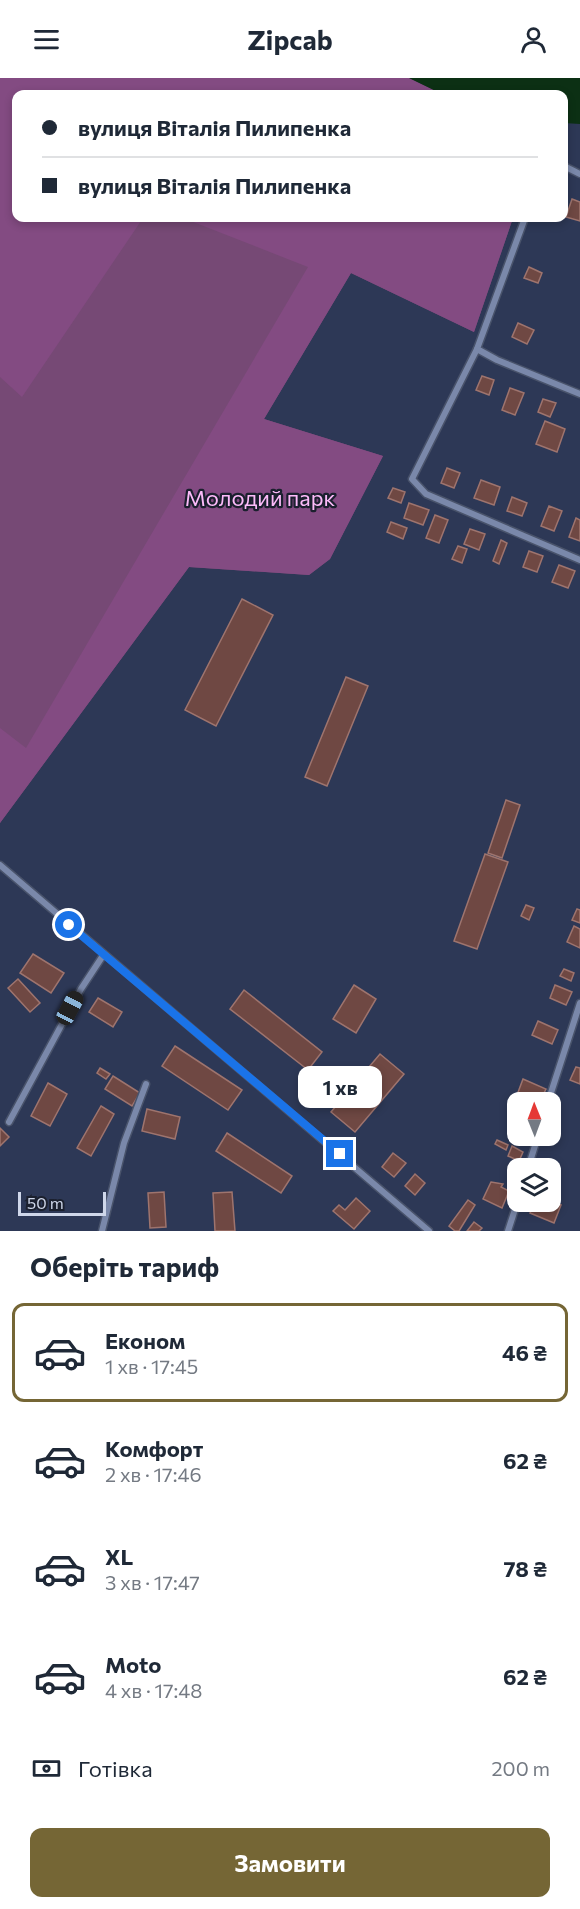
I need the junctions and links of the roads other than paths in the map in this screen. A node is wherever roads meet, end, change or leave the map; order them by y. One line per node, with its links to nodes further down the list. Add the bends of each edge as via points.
1 (524, 222): 2 (street)
2 (477, 349): 3 (street); 4 (street, via 412,479 426,494)
3 (580, 394)
4 (580, 560)
5 (0, 865): 6 (street)
6 (104, 954): 10 (street); 13 (street)
7 (580, 1003): 9 (street)
8 (146, 1084): 12 (street, via 124,1143)
9 (551, 1092)
10 (9, 1122)
11 (514, 1212): 14 (street)
12 (102, 1231)
13 (429, 1231)
14 (508, 1231)

